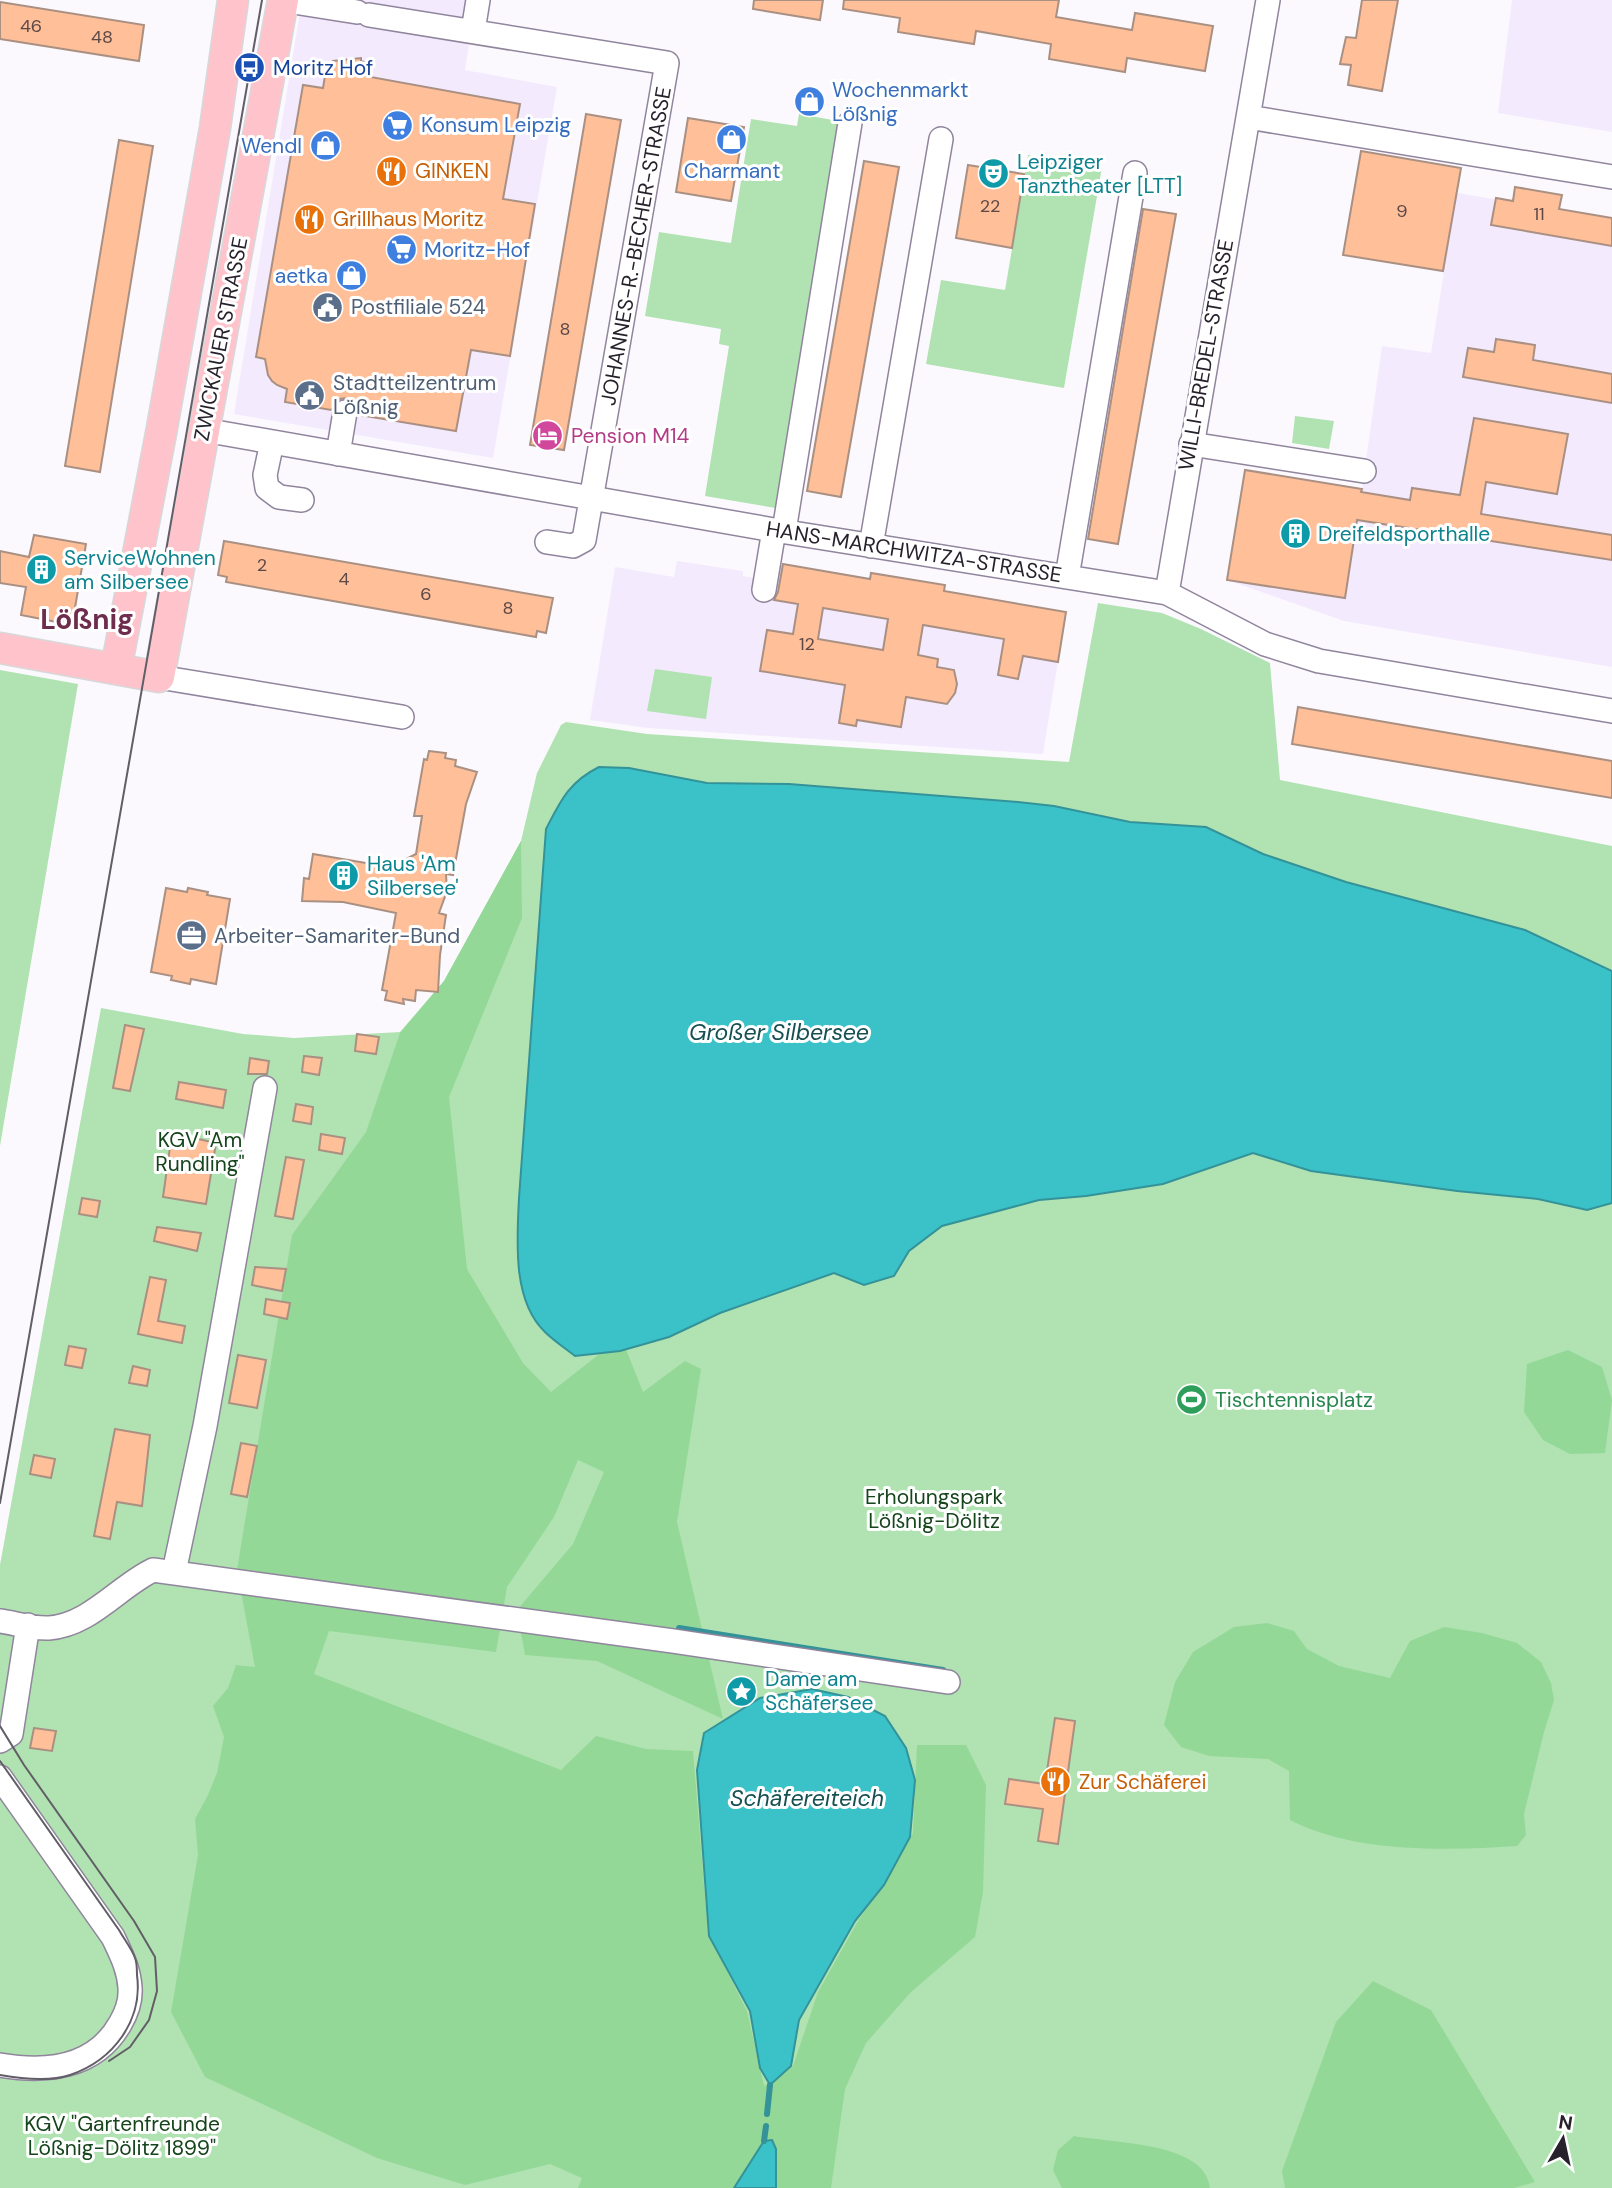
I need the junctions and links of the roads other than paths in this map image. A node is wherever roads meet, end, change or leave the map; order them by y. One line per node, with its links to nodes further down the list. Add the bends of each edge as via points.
1 (233, 0): 26 (main road, ZWICKAUER STRASSE, via 162,428)
2 (282, 0): 5 (street, JOHANNES-R.-BECHER-STRASSE); 12 (main road, ZWICKAUER STRASSE)
3 (478, 0): 5 (street)
4 (1262, 1): 6 (street, WILLI-BREDEL-STRASSE)
5 (473, 31): 17 (street, JOHANNES-R.-BECHER-STRASSE, via 667,64)
6 (1248, 117): 10 (street); 14 (street, WILLI-BREDEL-STRASSE)
7 (850, 123): 19 (street)
8 (941, 139): 21 (street)
9 (1135, 173): 22 (street)
10 (1612, 177)
11 (345, 412): 15 (street)
12 (204, 430): 13 (street, HANS-MARCHWITZA-STRASSE); 27 (main road, ZWICKAUER STRASSE)
13 (272, 442): 15 (street, HANS-MARCHWITZA-STRASSE); 18 (street, via 267,488 279,497)
14 (1191, 444): 16 (street); 24 (street, WILLI-BREDEL-STRASSE)
15 (338, 454): 17 (street, HANS-MARCHWITZA-STRASSE)
16 (1364, 471)
17 (592, 498): 19 (street, HANS-MARCHWITZA-STRASSE); 20 (street, via 584,540 573,546)
18 (302, 500)
19 (779, 531): 21 (street, HANS-MARCHWITZA-STRASSE); 23 (street)
20 (547, 542)
21 (871, 546): 22 (street, HANS-MARCHWITZA-STRASSE)
22 (1066, 578): 24 (street, HANS-MARCHWITZA-STRASSE)
23 (764, 590)
24 (1167, 593): 28 (street, HANS-MARCHWITZA-STRASSE, via 1265,644 1319,661)
25 (0, 648): 26 (main road)
26 (116, 668): 27 (main road)
27 (159, 677): 29 (street)
28 (1611, 706)
29 (402, 718)
30 (265, 1088): 31 (street)
31 (174, 1572): 33 (street, via 153,1570 135,1578 74,1621 49,1628); 34 (street)
32 (0, 1620): 33 (street)
33 (28, 1625): 35 (street, via 11,1734)
34 (948, 1682)
35 (0, 1741)
36 (0, 1777): 37 (street, via 113,1937 126,1964 130,1990 126,2014 96,2053 45,2069)
37 (0, 2065)

